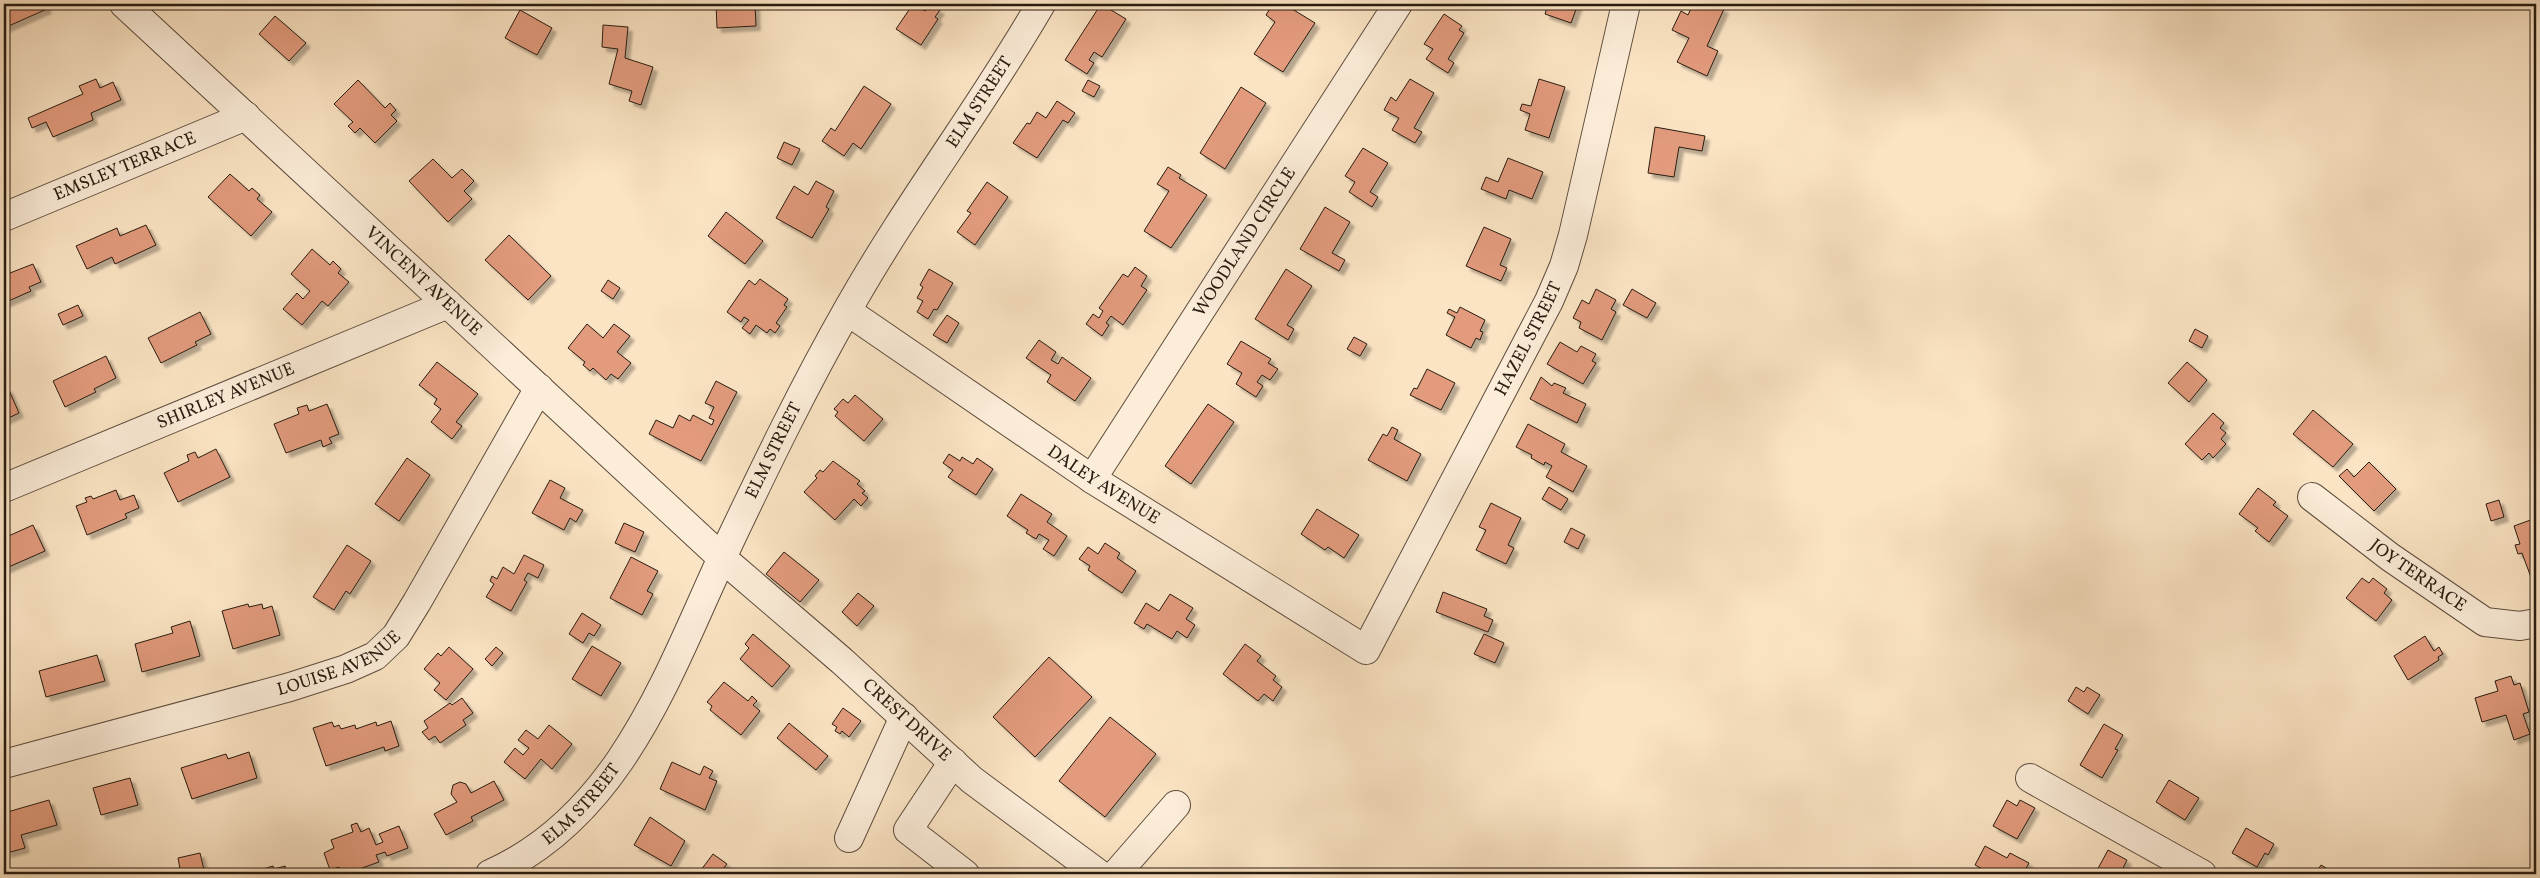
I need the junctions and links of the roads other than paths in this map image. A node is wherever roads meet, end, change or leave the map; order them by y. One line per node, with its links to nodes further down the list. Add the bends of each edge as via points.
1 (124, 4): 5 (street, VINCENT AVENUE)
2 (1042, 4): 8 (street, ELM STREET)
3 (1398, 4): 10 (street, WOODLAND CIRCLE)
4 (1626, 4): 15 (street, HAZEL STREET, via 1564,266)
5 (246, 116): 6 (street, EMSLEY TERRACE); 7 (street, VINCENT AVENUE)
6 (4, 217)
7 (448, 304): 9 (street, VINCENT AVENUE); 11 (street, SHIRLEY AVENUE)
8 (847, 311): 10 (street, DALEY AVENUE); 13 (street, ELM STREET)
9 (539, 388): 13 (street, VINCENT AVENUE); 18 (street, LOUISE AVENUE, via 417,602 396,636 375,656 290,687)
10 (1092, 479): 15 (street, DALEY AVENUE)
11 (4, 488)
12 (2312, 497): 14 (street, JOY TERRACE, via 2390,557 2485,622 2520,626)
13 (722, 558): 16 (street, CREST DRIVE); 22 (street, ELM STREET, via 645,723 600,788 535,848)
14 (2536, 623)
15 (1366, 650)
16 (904, 717): 17 (street, CREST DRIVE); 21 (street)
17 (953, 762): 23 (street, via 908,830); 24 (street, CREST DRIVE, via 972,780)
18 (4, 764)
19 (2030, 778): 26 (street)
20 (1176, 805): 25 (street)
21 (849, 838)
22 (490, 874)
23 (965, 874)
24 (1099, 874)
25 (1116, 874)
26 (2202, 874)

